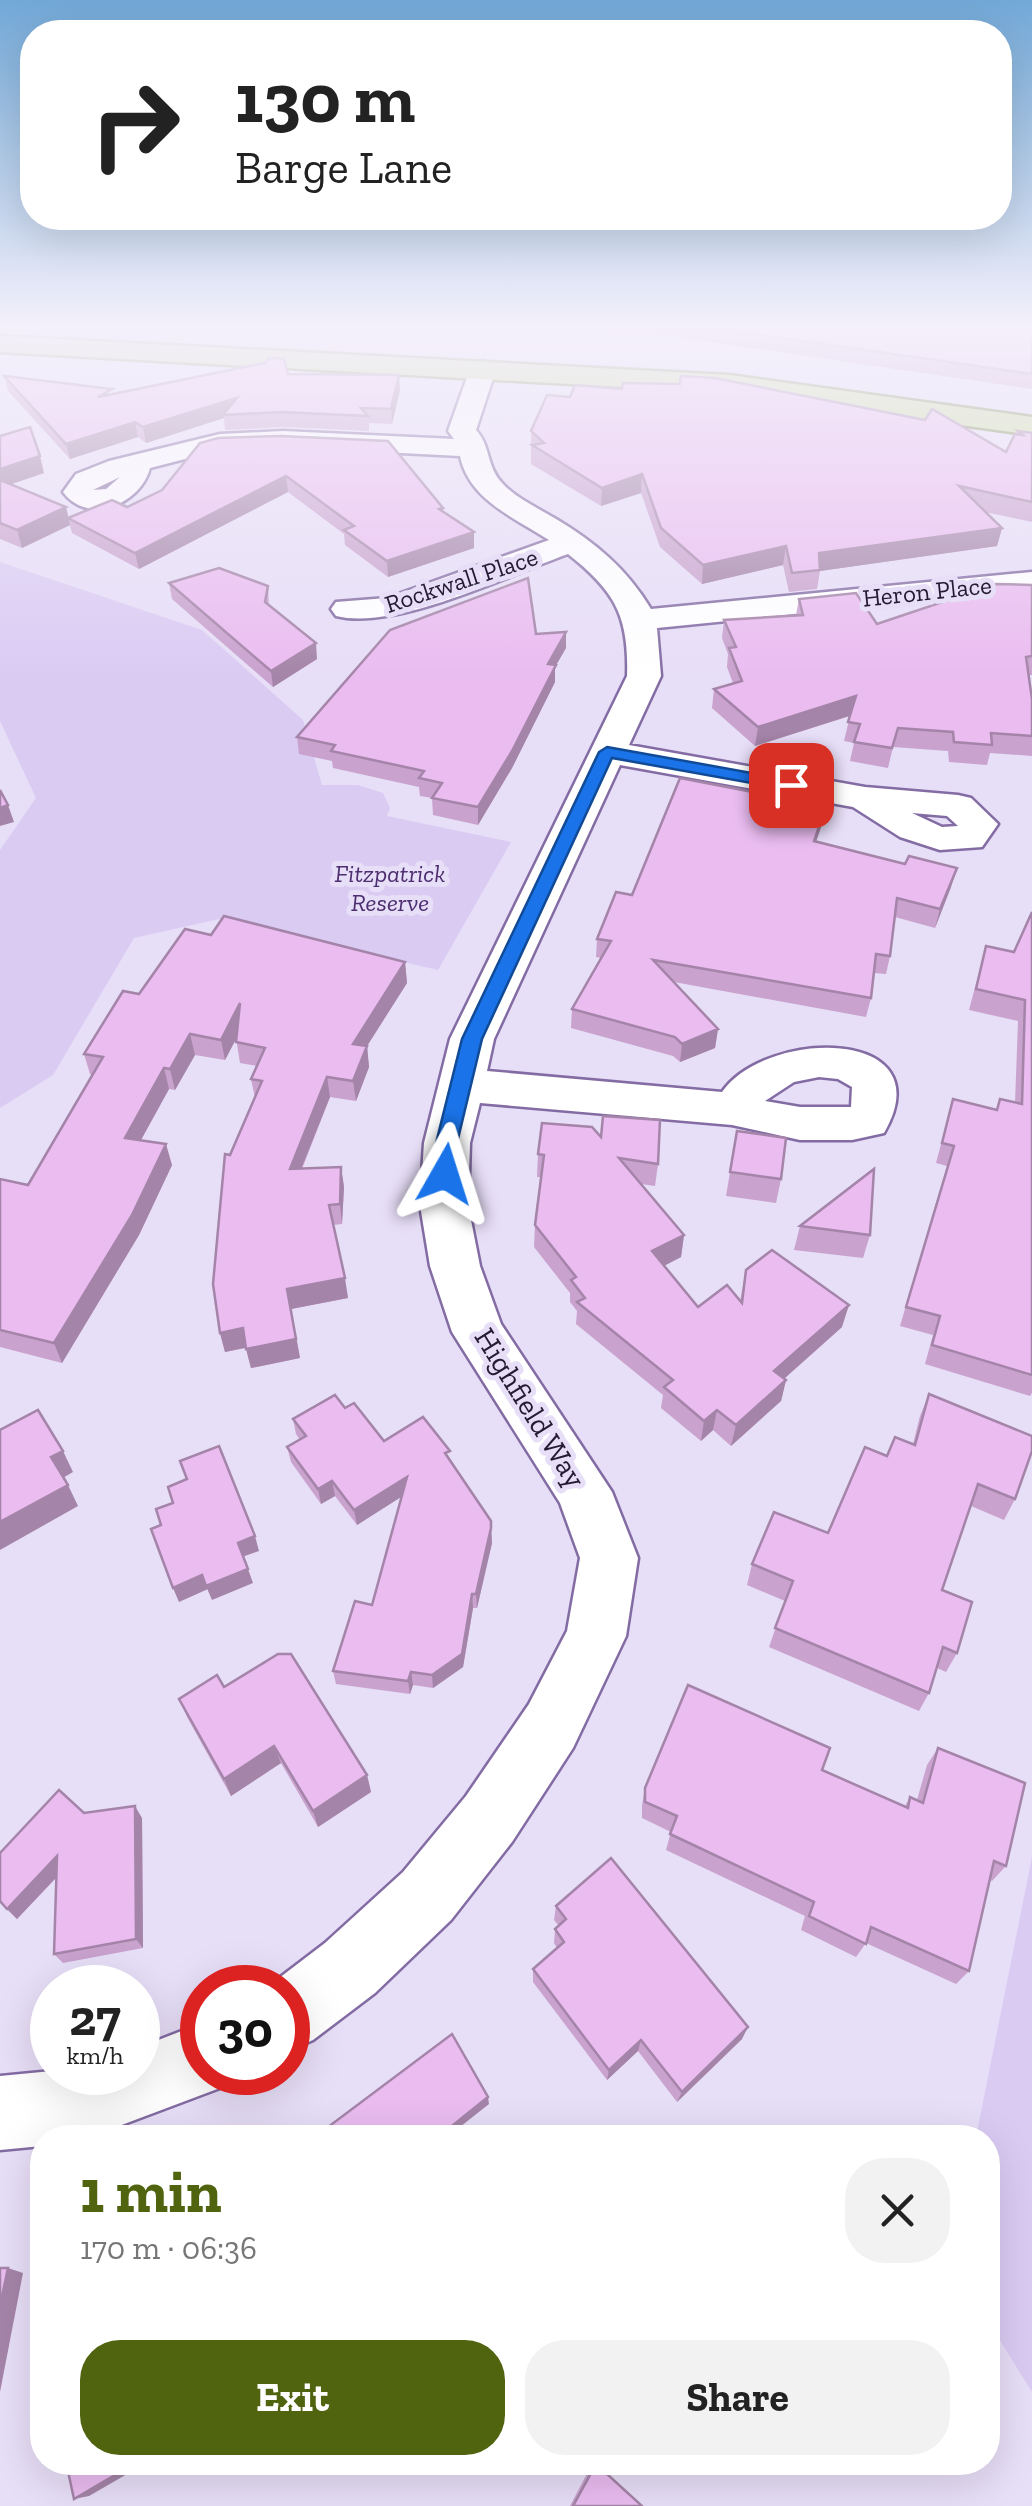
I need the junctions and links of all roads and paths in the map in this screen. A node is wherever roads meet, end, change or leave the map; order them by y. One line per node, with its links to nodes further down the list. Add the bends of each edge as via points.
1 (209, 445): 3 (street)
2 (478, 445): 4 (street, via 474,462 496,494)
3 (136, 465)
4 (573, 542): 6 (street, Rockwall Place, via 391,607); 7 (street, via 600,563)
5 (1032, 581): 7 (street, Heron Place)
6 (347, 609)
7 (643, 620): 8 (street, Highfield Way, via 644,676)
8 (607, 752): 9 (street); 10 (street, Highfield Way, via 472,1039)
9 (865, 798)
10 (459, 1085): 11 (street); 12 (street, Highfield Way, via 444,1204 455,1266 478,1332 584,1492 609,1558 596,1636 551,1726 489,1820 440,1881)
11 (734, 1109)
12 (310, 1998)
13 (180, 2069): 14 (street, via 36,2112)
14 (0, 2113)

